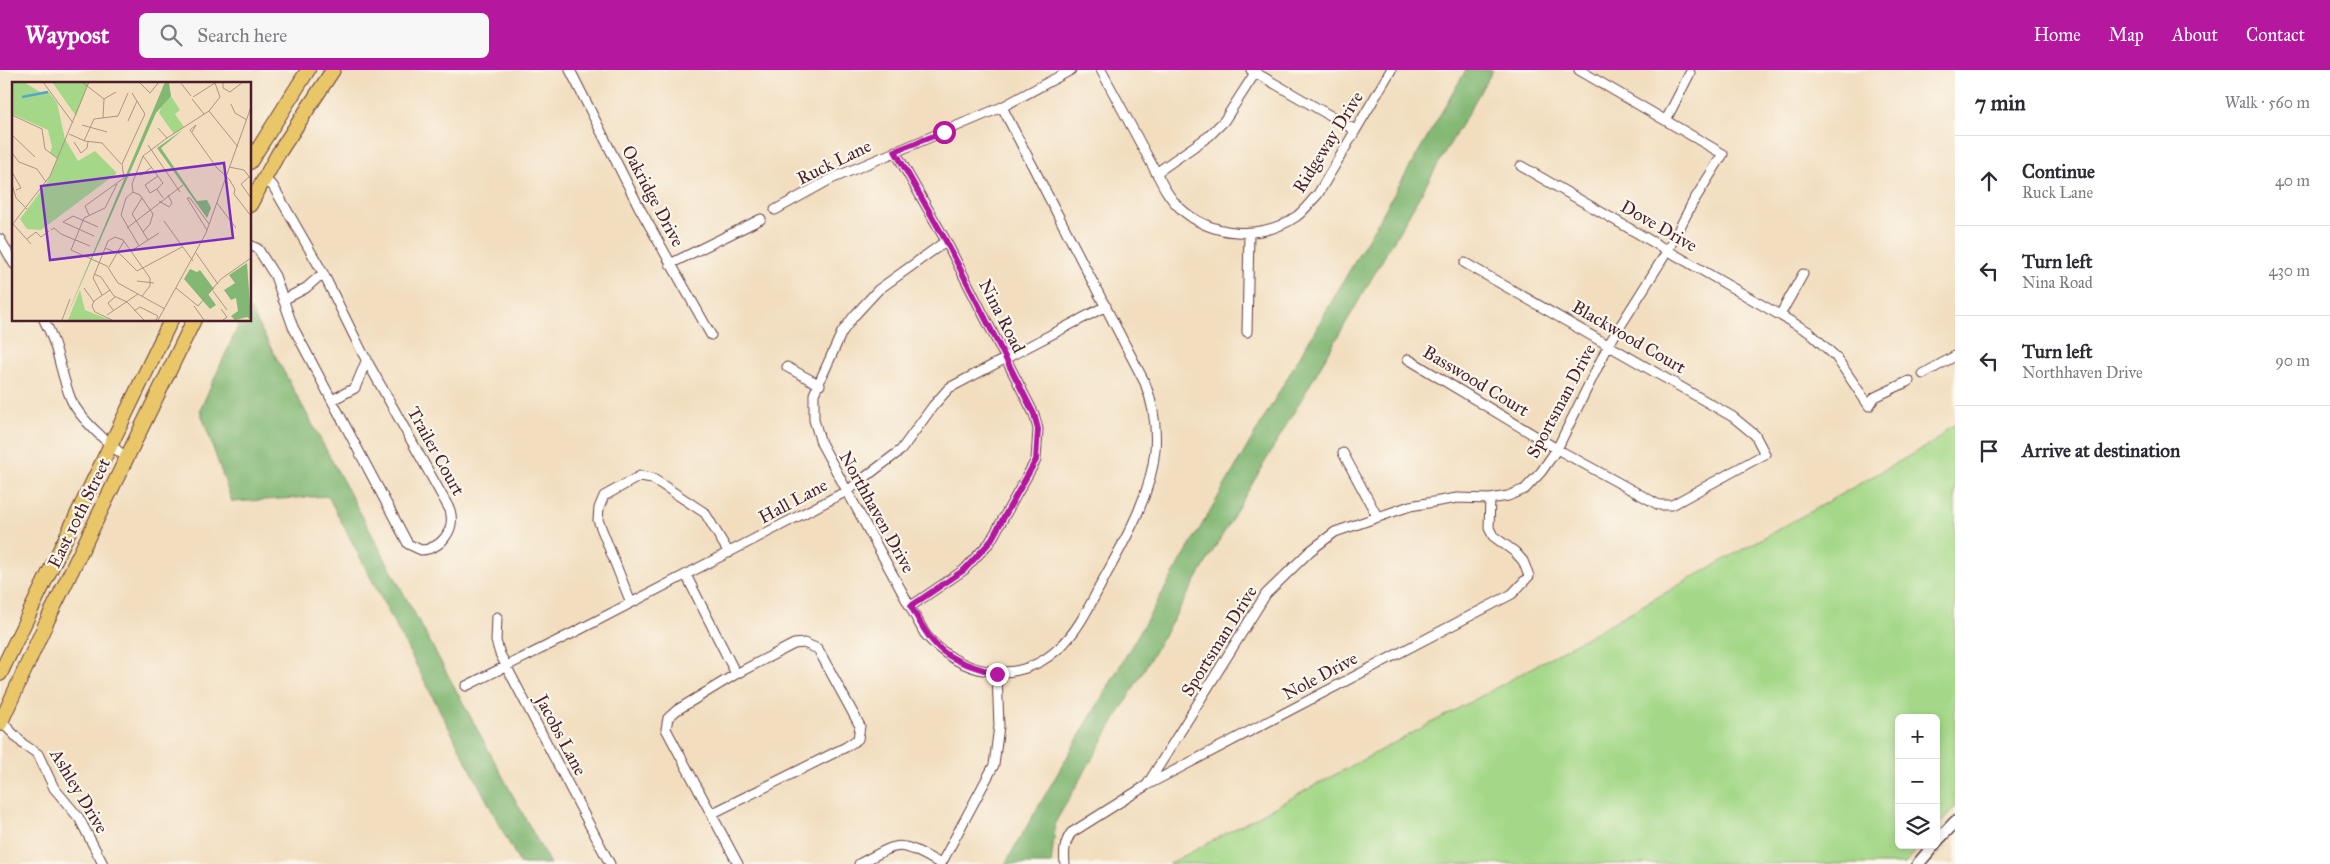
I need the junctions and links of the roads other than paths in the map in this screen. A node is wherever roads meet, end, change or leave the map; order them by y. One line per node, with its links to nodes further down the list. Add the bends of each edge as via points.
1 (308, 70): 13 (main road)
2 (333, 70): 15 (main road)
3 (570, 70): 30 (street, Oakridge Drive)
4 (1070, 70): 10 (street, Ruck Lane)
5 (1101, 70): 18 (street, Ridgeway Drive)
6 (1391, 70): 12 (street, Ridgeway Drive)
7 (1579, 70): 11 (street, Sportsman Drive)
8 (1254, 71): 12 (street); 18 (street, via 1224,121 1209,136)
9 (1690, 74): 11 (street)
10 (1002, 107): 14 (street, Ruck Lane); 34 (street, Northhaven Drive)
11 (1666, 120): 27 (street, Sportsman Drive, via 1723,154)
12 (1356, 130): 23 (street, Ridgeway Drive, via 1318,194 1307,206 1296,216 1268,230)
13 (261, 143): 15 (street); 16 (main road)
14 (895, 151): 21 (street, Ruck Lane, via 832,179); 25 (street, Nina Road)
15 (278, 154): 19 (main road)
16 (251, 160)
17 (1521, 166): 27 (street, Dove Drive)
18 (1156, 173): 23 (street, Ridgeway Drive, via 1178,207 1193,218 1223,231)
19 (263, 179): 20 (main road); 31 (street, Trailer Court, via 273,186)
20 (251, 203)
21 (775, 210)
22 (761, 219): 30 (street)
23 (1248, 233): 39 (street)
24 (0, 239): 28 (street)
25 (946, 241): 43 (street, Nina Road); 49 (street, Northhaven Drive, via 878,290 854,316 842,332)
26 (251, 246): 33 (street, Trailer Court, via 258,249 268,263)
27 (1668, 250): 35 (street, Dove Drive); 41 (street, Sportsman Drive)
28 (12, 260)
29 (1465, 263): 41 (street, Blackwood Court)
30 (670, 264): 40 (street, Oakridge Drive)
31 (323, 273): 33 (street, via 306,288); 44 (street, Trailer Court)
32 (1803, 274): 35 (street)
33 (283, 300): 50 (street, Trailer Court, via 293,327)
34 (1106, 306): 43 (street, Hall Lane); 67 (street, Northhaven Drive, via 1151,399 1155,449 1151,475 1132,529 1077,626 1059,649 1044,660 1028,668)
35 (1780, 315): 48 (street, Dove Drive, via 1824,344 1869,406 1875,397)
36 (44, 321): 51 (street, via 56,345 70,398 97,434)
37 (172, 321): 51 (main road, East 10th Street)
38 (194, 321): 55 (main road, East 10th Street)
39 (1247, 332)
40 (711, 335)
41 (1610, 344): 52 (street, Sportsman Drive); 54 (street, Blackwood Court, via 1733,417 1755,435)
42 (1955, 356): 47 (street)
43 (1006, 358): 56 (street, Hall Lane, via 942,394 901,450); 62 (street, Nina Road, via 1034,414 1038,429 1036,460 981,553 964,570)
44 (366, 359): 50 (street, via 355,388); 50 (street, Trailer Court, via 450,510 452,524 440,544 421,550 408,544)
45 (1408, 359): 52 (street, Basswood Court)
46 (787, 368): 49 (street)
47 (1923, 374)
48 (1909, 381)
49 (820, 385): 56 (street, Northhaven Drive, via 814,394 814,420 821,443)
50 (332, 400)
51 (112, 446): 55 (street); 65 (main road, East 10th Street)
52 (1557, 449): 54 (street, Basswood Court, via 1658,505 1672,505); 57 (street, Sportsman Drive, via 1542,472 1525,489)
53 (1343, 453): 58 (street)
54 (1764, 454)
55 (127, 458): 69 (main road, East 10th Street)
56 (847, 491): 59 (street, Hall Lane); 62 (street, Northhaven Drive)
57 (1490, 499): 58 (street, Sportsman Drive, via 1457,498 1410,506); 70 (street, Nole Drive, via 1489,528 1523,561 1529,576 1512,594)
58 (1377, 516): 70 (street, Sportsman Drive, via 1335,532 1310,551 1266,594)
59 (729, 553): 60 (street, Hall Lane); 61 (street, via 705,513 652,478 640,476 604,496 598,520)
60 (686, 575): 61 (street, Hall Lane); 66 (street)
61 (631, 604): 64 (street, Hall Lane)
62 (911, 606): 67 (street, Northhaven Drive, via 925,634 947,656)
63 (497, 618): 64 (street, Jacobs Lane, via 496,641)
64 (506, 665): 68 (street, Hall Lane); 76 (street, Jacobs Lane)
65 (0, 674)
66 (736, 674): 71 (street, via 677,710 668,718 666,729); 71 (street, via 794,644 804,643 818,649 860,726 858,739)
67 (997, 674): 79 (street, via 999,726 994,765)
68 (466, 686)
69 (0, 722): 75 (street, Ashley Drive, via 38,754 54,788 79,818)
70 (1147, 786): 80 (street, Nole Drive, via 1071,833 1064,851)
71 (711, 814): 77 (street)
72 (1955, 822): 73 (street)
73 (1940, 838)
74 (1931, 849): 81 (street)
75 (102, 864)
76 (610, 864)
77 (738, 864)
78 (859, 864): 79 (street, via 891,847 904,845)
79 (941, 864)
80 (1065, 864)
81 (1918, 864)

